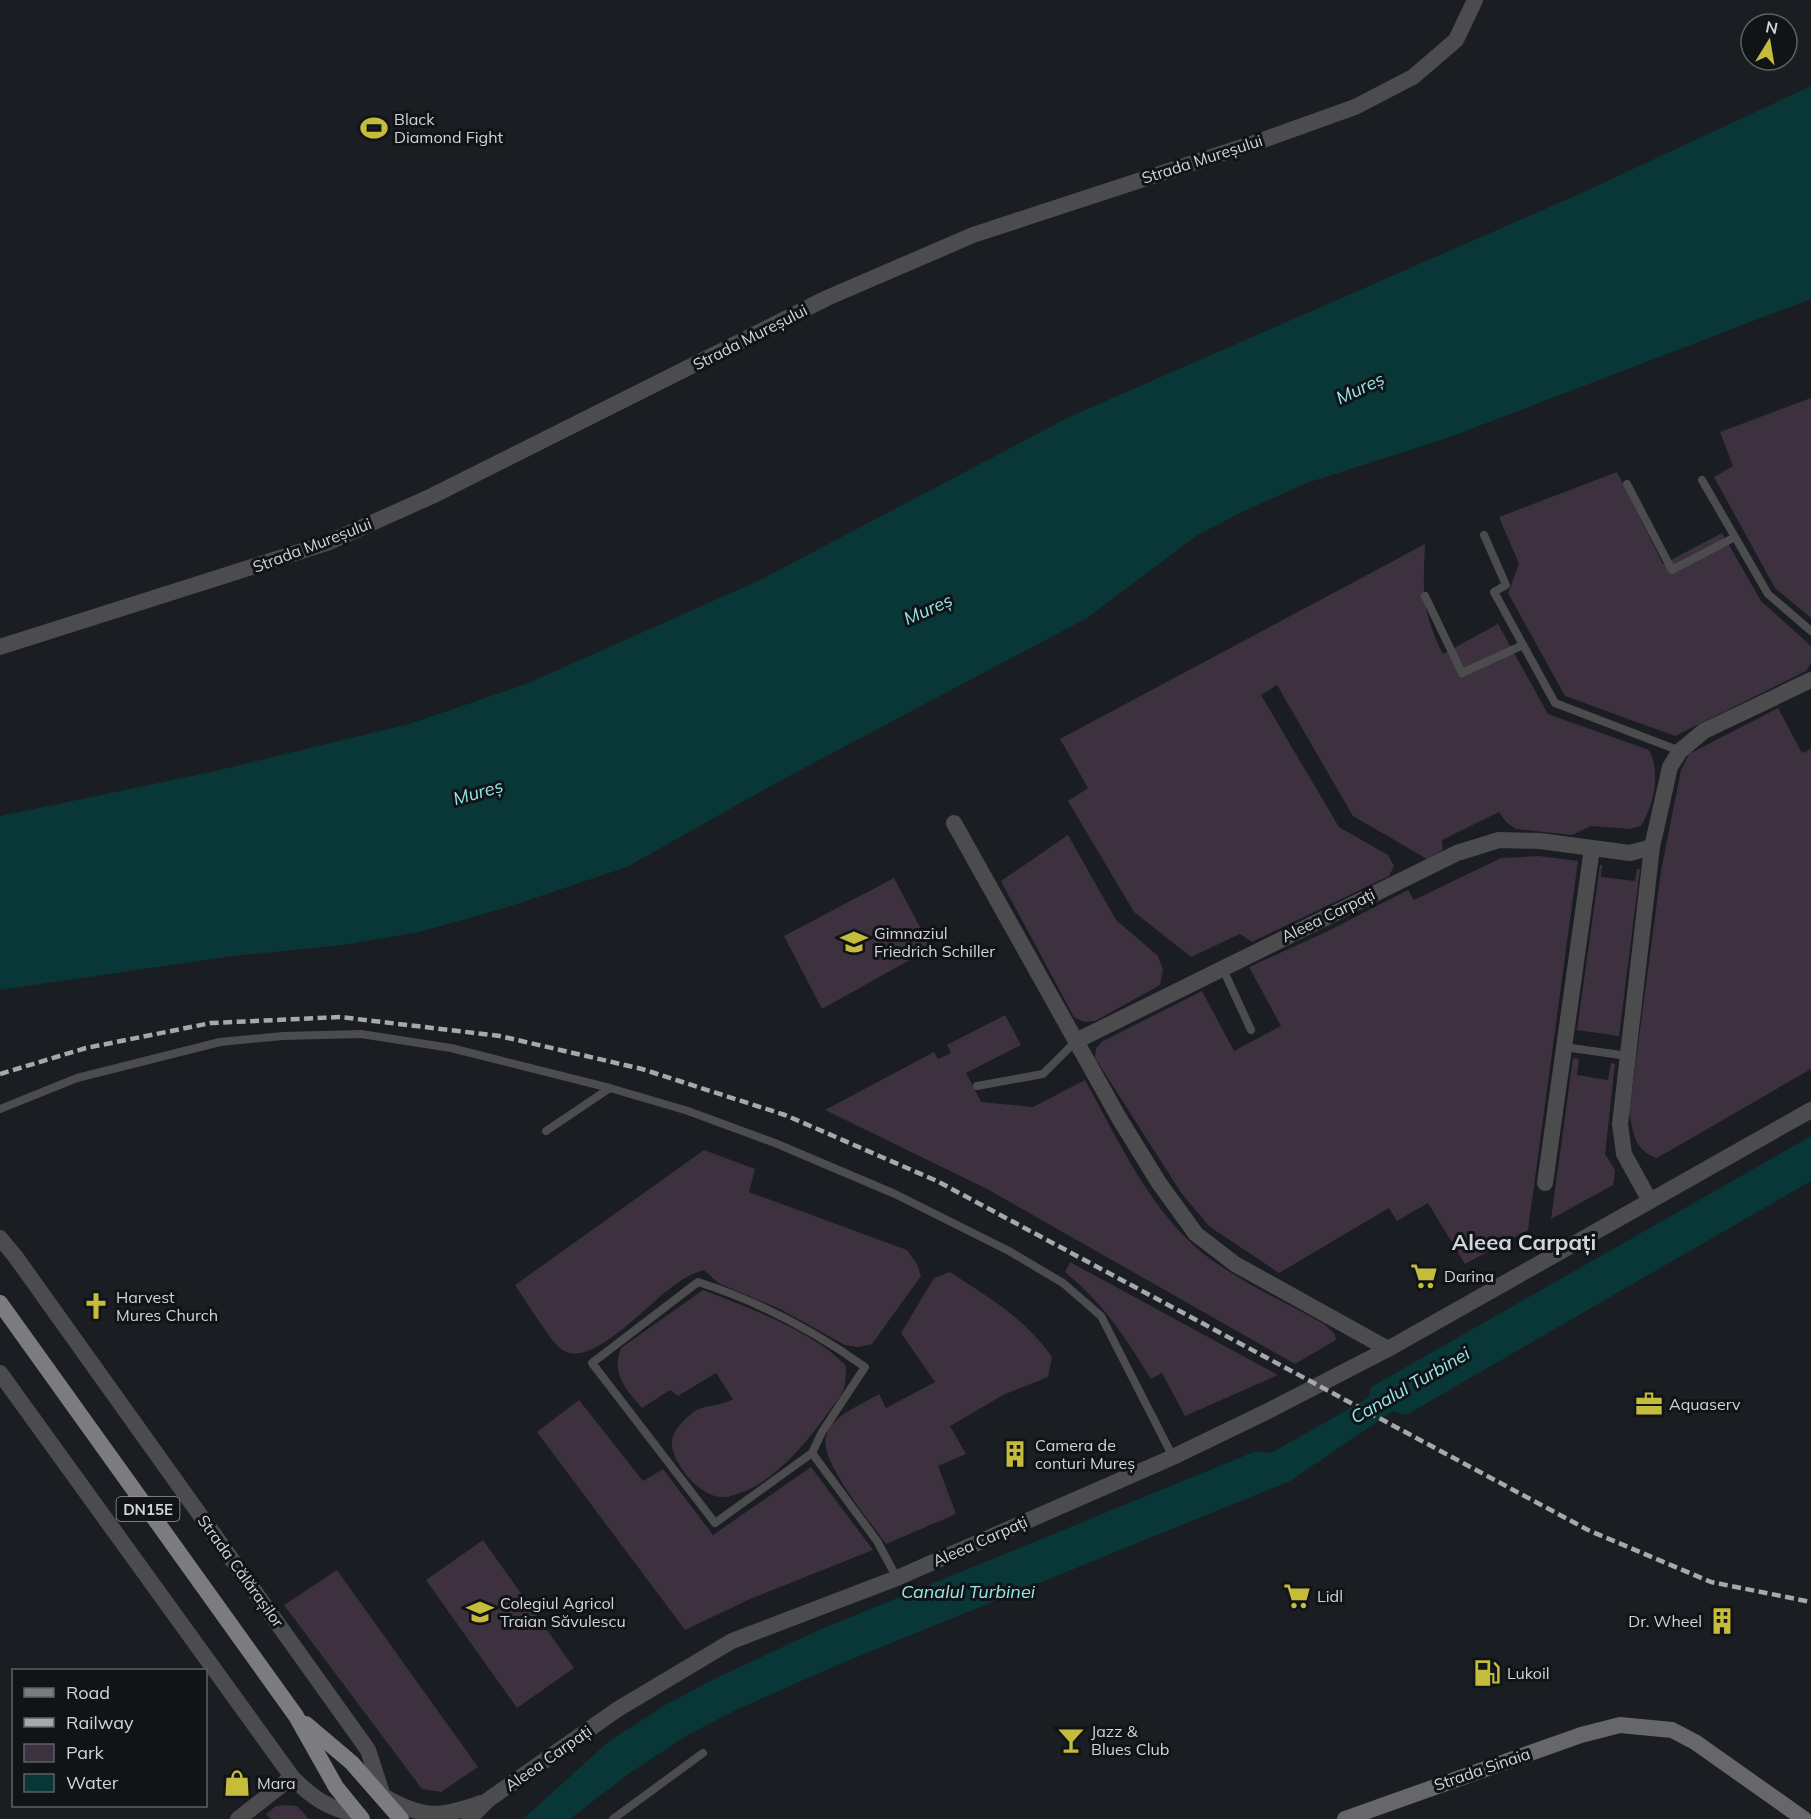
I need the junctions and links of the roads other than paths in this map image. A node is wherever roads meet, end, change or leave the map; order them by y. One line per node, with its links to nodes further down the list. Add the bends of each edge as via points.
1 (1475, 0): 9 (street, Strada Mureșului, via 1455,40 1413,77 1355,107 973,235 827,298 432,496 327,543)
2 (1702, 480): 5 (lane)
3 (1627, 484): 5 (lane, via 1671,570)
4 (1484, 535): 8 (lane, via 1506,585 1494,592)
5 (1735, 537): 7 (lane, via 1768,594)
6 (1425, 596): 8 (lane, via 1462,673)
7 (1811, 632)
8 (1523, 645): 11 (lane, via 1555,703)
9 (0, 647)
10 (1811, 680): 11 (street, via 1704,731)
11 (1680, 751): 13 (street, via 1670,767)
12 (954, 823): 17 (street)
13 (1652, 847): 14 (street, Aleea Carpați, via 1630,854); 19 (street)
14 (1592, 848): 15 (street, Aleea Carpați, via 1499,840 1457,853); 18 (street)
15 (1222, 967): 16 (lane); 17 (street, Aleea Carpați)
16 (1251, 1030)
17 (1076, 1041): 20 (lane, via 1042,1074); 29 (street, via 1159,1183 1196,1234 1235,1264)
18 (1564, 1047): 19 (lane); 25 (street)
19 (1628, 1056): 26 (street, via 1620,1124 1624,1154)
20 (976, 1086)
21 (610, 1088): 22 (lane, via 440,1046 361,1034 283,1036 220,1042 77,1077); 24 (lane); 32 (lane, via 688,1111 819,1161 1009,1251 1063,1282 1101,1316)
22 (0, 1109)
23 (1811, 1110): 26 (street, Aleea Carpați)
24 (546, 1131)
25 (1545, 1183)
26 (1650, 1201): 29 (street, Aleea Carpați)
27 (0, 1238): 37 (street, Strada Călărașilor, via 368,1750)
28 (0, 1303): 34 (main road, Strada Călărașilor / DN15E)
29 (1388, 1349): 32 (street, Aleea Carpați)
30 (0, 1373): 36 (street)
31 (812, 1453): 31 (lane, via 865,1366 792,1321 722,1290 698,1282 592,1363 715,1523); 33 (lane, via 877,1541)
32 (1173, 1457): 33 (street, Aleea Carpați)
33 (897, 1578): 38 (street, Aleea Carpați, via 732,1641 618,1709)
34 (296, 1716): 37 (main road, Strada Călărașilor / DN15E, via 352,1763); 39 (main road, Strada Călărașilor / DN15E, via 336,1787)
35 (703, 1753): 43 (lane)
36 (292, 1777): 39 (street, via 308,1794 332,1809); 40 (street)
37 (383, 1796): 38 (street, Aleea Carpați, via 433,1815 446,1815); 41 (main road, Strada Călărașilor / DN15E)
38 (488, 1800): 42 (street, Aleea Carpați)
39 (361, 1818)
40 (238, 1819)
41 (401, 1819)
42 (469, 1819)
43 (613, 1819)
44 (1345, 1819): 45 (main road, Strada Sinaia, via 1581,1735 1620,1725 1672,1730)
45 (1804, 1819)

